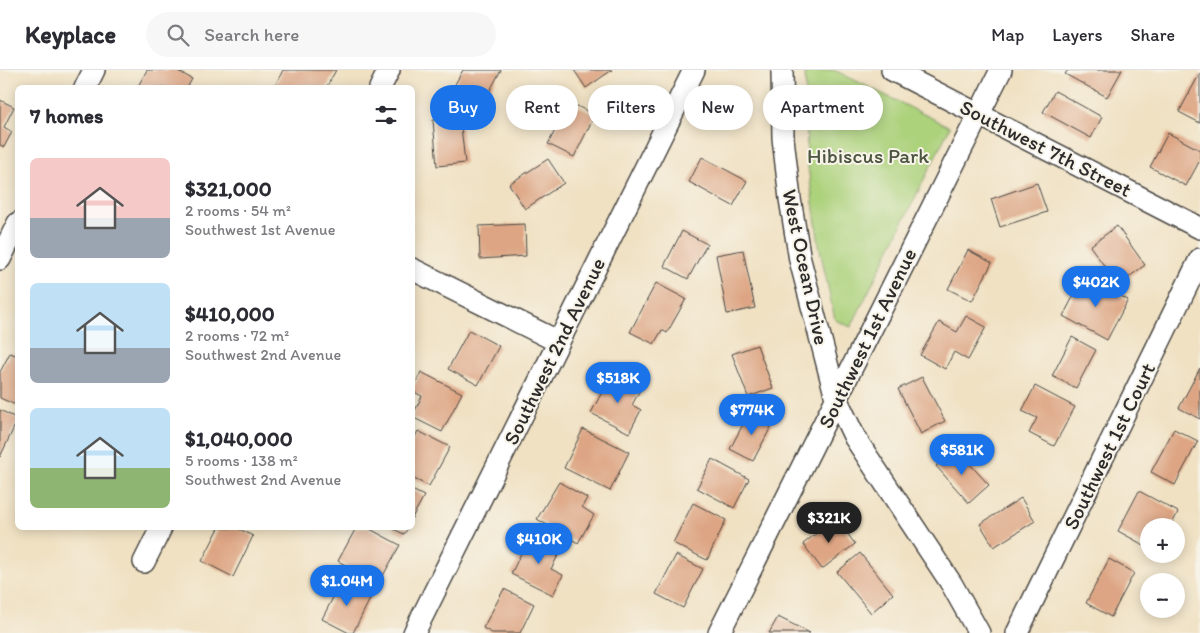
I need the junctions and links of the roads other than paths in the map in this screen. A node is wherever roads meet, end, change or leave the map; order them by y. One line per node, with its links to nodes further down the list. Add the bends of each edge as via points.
1 (94, 70): 7 (street)
2 (389, 70): 8 (street)
3 (694, 70): 15 (street, Southwest 2nd Avenue)
4 (782, 70): 16 (street, West Ocean Drive, via 783,138 800,260)
5 (892, 70): 9 (street, Southwest 7th Street)
6 (1001, 70): 9 (street, Southwest 1st Avenue)
7 (86, 85)
8 (382, 85)
9 (978, 113): 10 (street, Southwest 7th Street); 16 (street, Southwest 1st Avenue)
10 (1200, 228)
11 (15, 229): 12 (street)
12 (0, 258)
13 (1200, 259): 22 (street, Southwest 1st Court)
14 (415, 270): 15 (street)
15 (559, 342): 19 (street, Southwest 2nd Avenue)
16 (836, 398): 20 (street, Southwest 1st Avenue); 21 (street, West Ocean Drive, via 854,438 951,583)
17 (160, 530): 18 (street)
18 (144, 562)
19 (414, 633)
20 (720, 633)
21 (979, 633)
22 (1018, 633)

